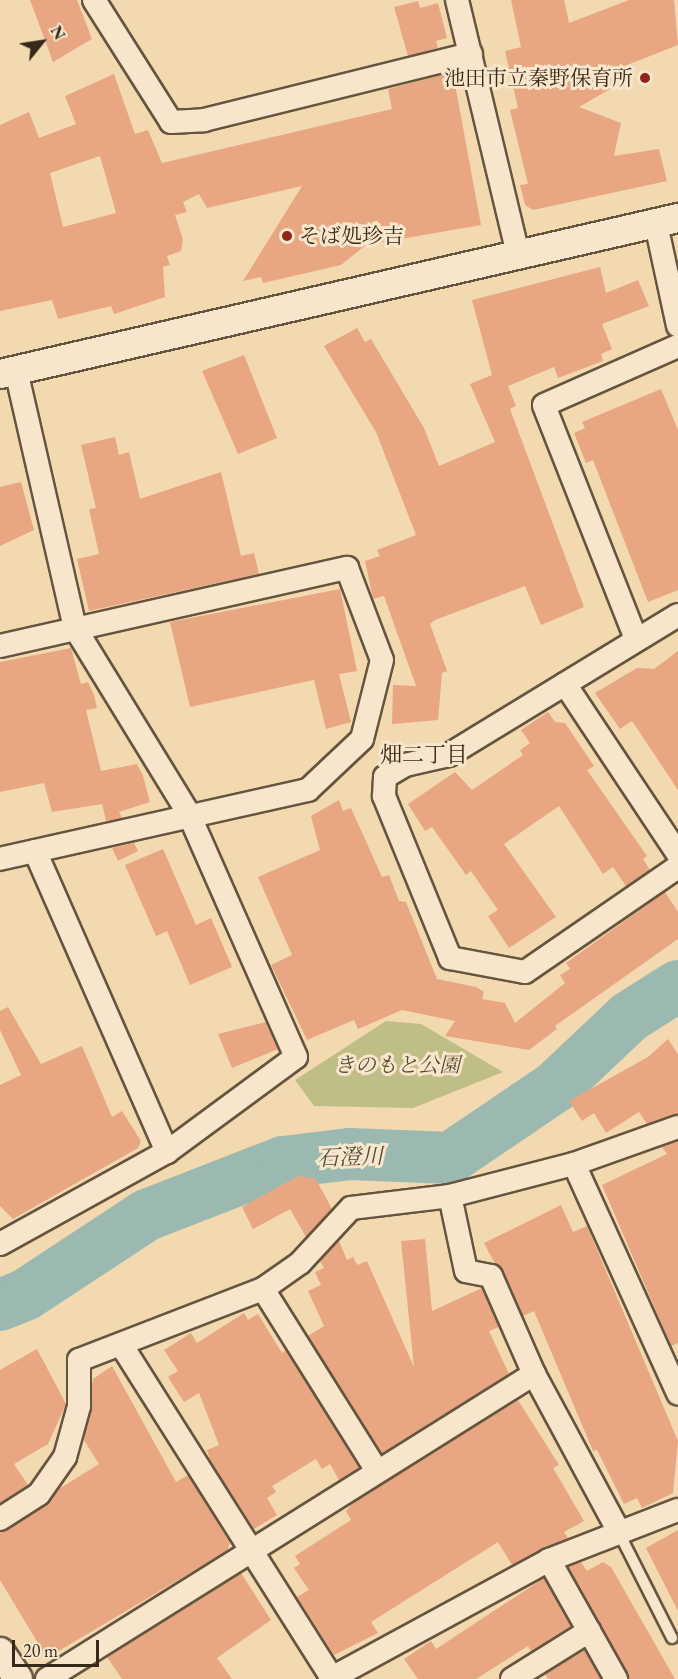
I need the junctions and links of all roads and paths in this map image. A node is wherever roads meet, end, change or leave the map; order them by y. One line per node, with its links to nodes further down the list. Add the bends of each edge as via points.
1 (94, 0): 3 (street, via 171,122 204,120)
2 (457, 0): 3 (street)
3 (471, 54): 5 (street)
4 (667, 221): 5 (street); 6 (street)
5 (518, 255): 8 (street)
6 (678, 326)
7 (678, 346): 11 (street, via 544,405)
8 (8, 372): 10 (street)
9 (678, 615): 11 (street)
10 (75, 628): 12 (street); 14 (street); 14 (street, via 347,568 382,660 362,740 308,790)
11 (636, 639): 13 (street)
12 (0, 646)
13 (566, 684): 16 (street); 18 (street, via 449,755 405,765 385,777 384,796 450,958 525,972)
14 (189, 814): 15 (street); 20 (street, via 296,1057)
15 (35, 851): 17 (street); 20 (street)
16 (678, 854)
17 (0, 860)
18 (678, 867)
19 (678, 1127): 21 (street)
20 (167, 1152): 23 (street)
21 (574, 1164): 22 (street); 27 (street)
22 (450, 1196): 24 (street, via 351,1208 300,1263); 26 (street, via 466,1271 490,1276)
23 (1, 1242)
24 (263, 1289): 25 (street); 28 (street)
25 (122, 1346): 30 (street, via 79,1360 79,1406 65,1457 39,1494); 32 (street)
26 (534, 1374): 28 (street); 31 (street)
27 (678, 1393)
28 (377, 1471): 32 (street)
29 (678, 1510): 31 (street)
30 (0, 1519)
31 (618, 1530): 33 (street); 35 (lane)
32 (248, 1549): 38 (street); 40 (street)
33 (549, 1560): 34 (street); 38 (street)
34 (589, 1631): 37 (street); 41 (street)
35 (672, 1638)
36 (0, 1653): 39 (street)
37 (522, 1676)
38 (331, 1678)
39 (18, 1679)
40 (47, 1679)
41 (616, 1679)

